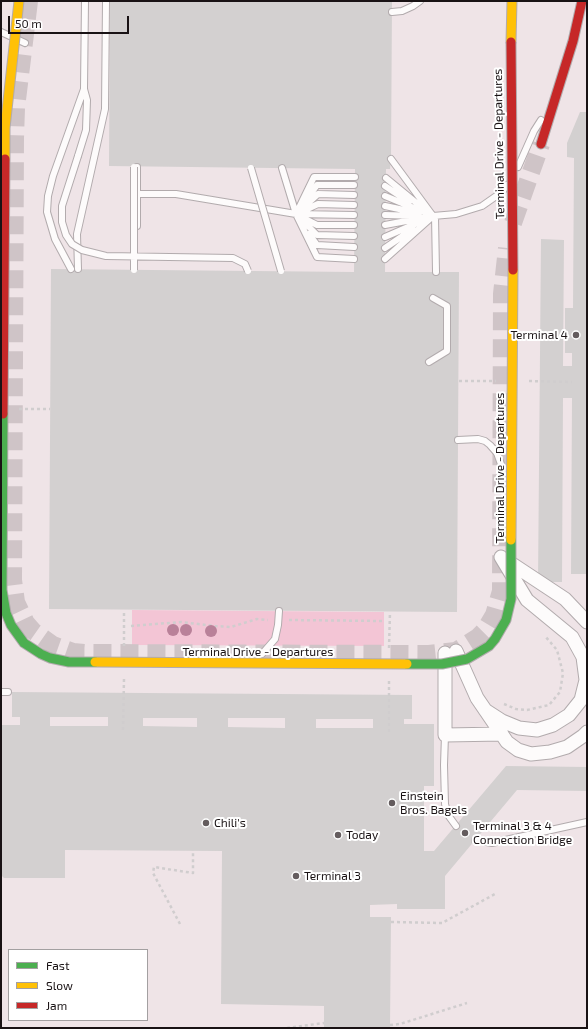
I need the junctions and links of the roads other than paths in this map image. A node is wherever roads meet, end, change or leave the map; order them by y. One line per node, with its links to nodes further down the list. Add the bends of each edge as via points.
1 (18, 1): 5 (street, Terminal Drive - Departures, bridge, via 5,128 2,590 11,625 24,643 41,654 69,662 442,664 462,661 489,646 502,629 510,610 512,593)
2 (85, 1): 10 (lane)
3 (106, 1): 40 (lane, via 105,109 77,234)
4 (420, 1): 7 (lane, via 413,6)
5 (512, 1)
6 (582, 1): 11 (street)
7 (392, 12)
8 (1, 32): 9 (lane)
9 (25, 43)
10 (84, 89): 39 (lane, via 48,196 48,212 55,239); 41 (lane, bridge, via 87,100 86,130 62,206 62,222 72,244 82,250 106,256 234,258 245,264)
11 (556, 97): 14 (street); 30 (lane, via 534,131 522,160 502,192 482,206 456,214)
12 (1, 138): 13 (lane)
13 (14, 138)
14 (541, 144)
15 (391, 159): 30 (lane)
16 (251, 168): 42 (lane, bridge)
17 (282, 168): 27 (lane)
18 (355, 177): 27 (lane, via 314,176)
19 (386, 178): 30 (lane)
20 (354, 185): 27 (lane, via 317,184)
21 (385, 186): 30 (lane)
22 (137, 194): 22 (lane, bridge, via 136,167 135,270); 27 (lane, via 176,194)
23 (354, 195): 27 (lane, via 318,194)
24 (385, 196): 30 (lane)
25 (354, 205): 27 (lane, via 318,204)
26 (385, 206): 30 (lane)
27 (296, 214): 28 (lane); 31 (lane, via 317,225); 33 (lane, via 316,235); 35 (lane, via 317,246); 37 (lane, via 317,257)
28 (354, 216)
29 (385, 216): 30 (lane)
30 (434, 216): 32 (lane); 34 (lane); 36 (lane); 38 (lane); 43 (lane)
31 (354, 225)
32 (385, 225)
33 (354, 236)
34 (385, 236)
35 (354, 247)
36 (385, 248)
37 (354, 259)
38 (385, 259)
39 (71, 269)
40 (78, 269)
41 (248, 271)
42 (281, 271)
43 (436, 272)
44 (433, 298): 45 (lane, via 447,306 447,350)
45 (429, 362)
46 (458, 440): 47 (lane, via 484,441 497,453)
47 (502, 467)
48 (279, 611): 50 (lane, via 275,640)
49 (587, 622): 53 (street, via 566,599 501,557 527,600 572,637 583,657 586,680 581,700 569,716 537,730 519,728)
50 (262, 654)
51 (1, 692): 52 (lane)
52 (8, 692)
53 (485, 710): 55 (street); 56 (street, via 450,652)
54 (587, 732): 55 (street, via 567,747 531,754 518,750 506,742)
55 (502, 734): 56 (street)
56 (445, 735): 58 (lane, via 445,804 448,815)
57 (587, 822): 59 (lane, via 492,843)
58 (456, 826)
59 (475, 840)

